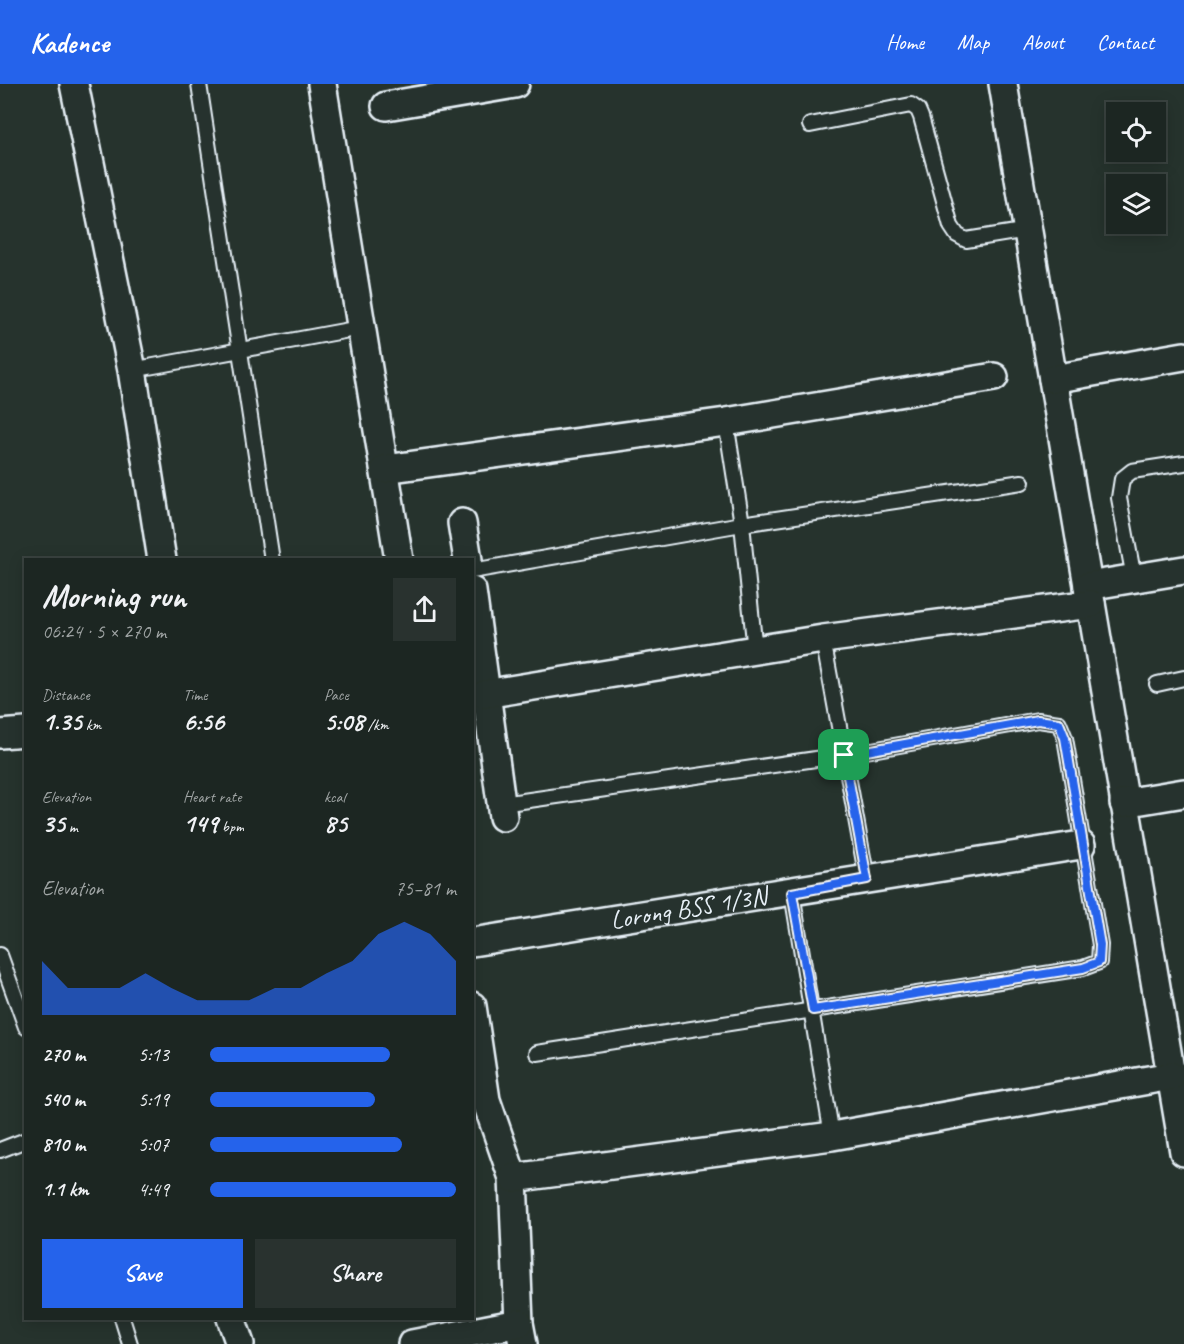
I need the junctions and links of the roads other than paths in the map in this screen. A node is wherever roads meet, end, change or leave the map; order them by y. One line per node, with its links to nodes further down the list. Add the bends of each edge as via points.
1 (74, 84): 12 (street)
2 (199, 84): 10 (lane)
3 (322, 84): 9 (street)
4 (515, 84): 6 (street)
5 (1003, 84): 8 (street)
6 (386, 106)
7 (810, 125): 8 (lane, via 912,105 921,117 951,226 957,235 966,240)
8 (1028, 230): 14 (street)
9 (360, 328): 10 (lane); 17 (street)
10 (238, 350): 12 (lane); 22 (lane)
11 (1184, 356): 14 (street)
12 (132, 370): 21 (street)
13 (994, 377): 15 (street)
14 (1053, 379): 28 (street)
15 (726, 422): 17 (street); 20 (lane)
16 (1184, 463): 27 (lane, via 1132,471 1122,479 1119,498)
17 (385, 469): 23 (street)
18 (1022, 482): 20 (lane)
19 (462, 524): 24 (street)
20 (742, 524): 26 (lane); 31 (lane)
21 (162, 558)
22 (272, 558)
23 (399, 558)
24 (468, 558)
25 (1184, 570): 27 (street)
26 (474, 571)
27 (1134, 578): 28 (street)
28 (1090, 595): 30 (street); 39 (street)
29 (474, 607): 34 (street)
30 (823, 639): 31 (street); 37 (lane)
31 (755, 651): 34 (street)
32 (1184, 678): 33 (lane)
33 (1158, 684)
34 (485, 694): 40 (street)
35 (24, 732): 36 (street)
36 (0, 735)
37 (844, 755): 40 (lane); 41 (lane, via 1038,720 1059,723 1065,738); 42 (lane)
38 (1184, 793): 39 (street)
39 (1124, 803): 50 (street)
40 (502, 811)
41 (1081, 845): 42 (street, Lorong BSS 1/3N); 46 (lane, via 1100,945 1099,962 1083,968)
42 (867, 879): 43 (street, Lorong BSS 1/3N)
43 (792, 893): 44 (street, Lorong BSS 1/3N); 46 (lane)
44 (474, 942)
45 (0, 955): 48 (lane)
46 (813, 1010): 49 (lane); 51 (lane)
47 (474, 1019): 55 (street, via 486,1100)
48 (24, 1022)
49 (537, 1053)
50 (1170, 1076): 51 (street); 54 (street)
51 (832, 1136): 55 (street)
52 (24, 1141): 53 (lane)
53 (0, 1150)
54 (1184, 1152)
55 (513, 1178): 58 (street)
56 (123, 1320): 59 (lane)
57 (232, 1320): 60 (street)
58 (521, 1333): 61 (street)
59 (130, 1344)
60 (240, 1344)
61 (412, 1344)

